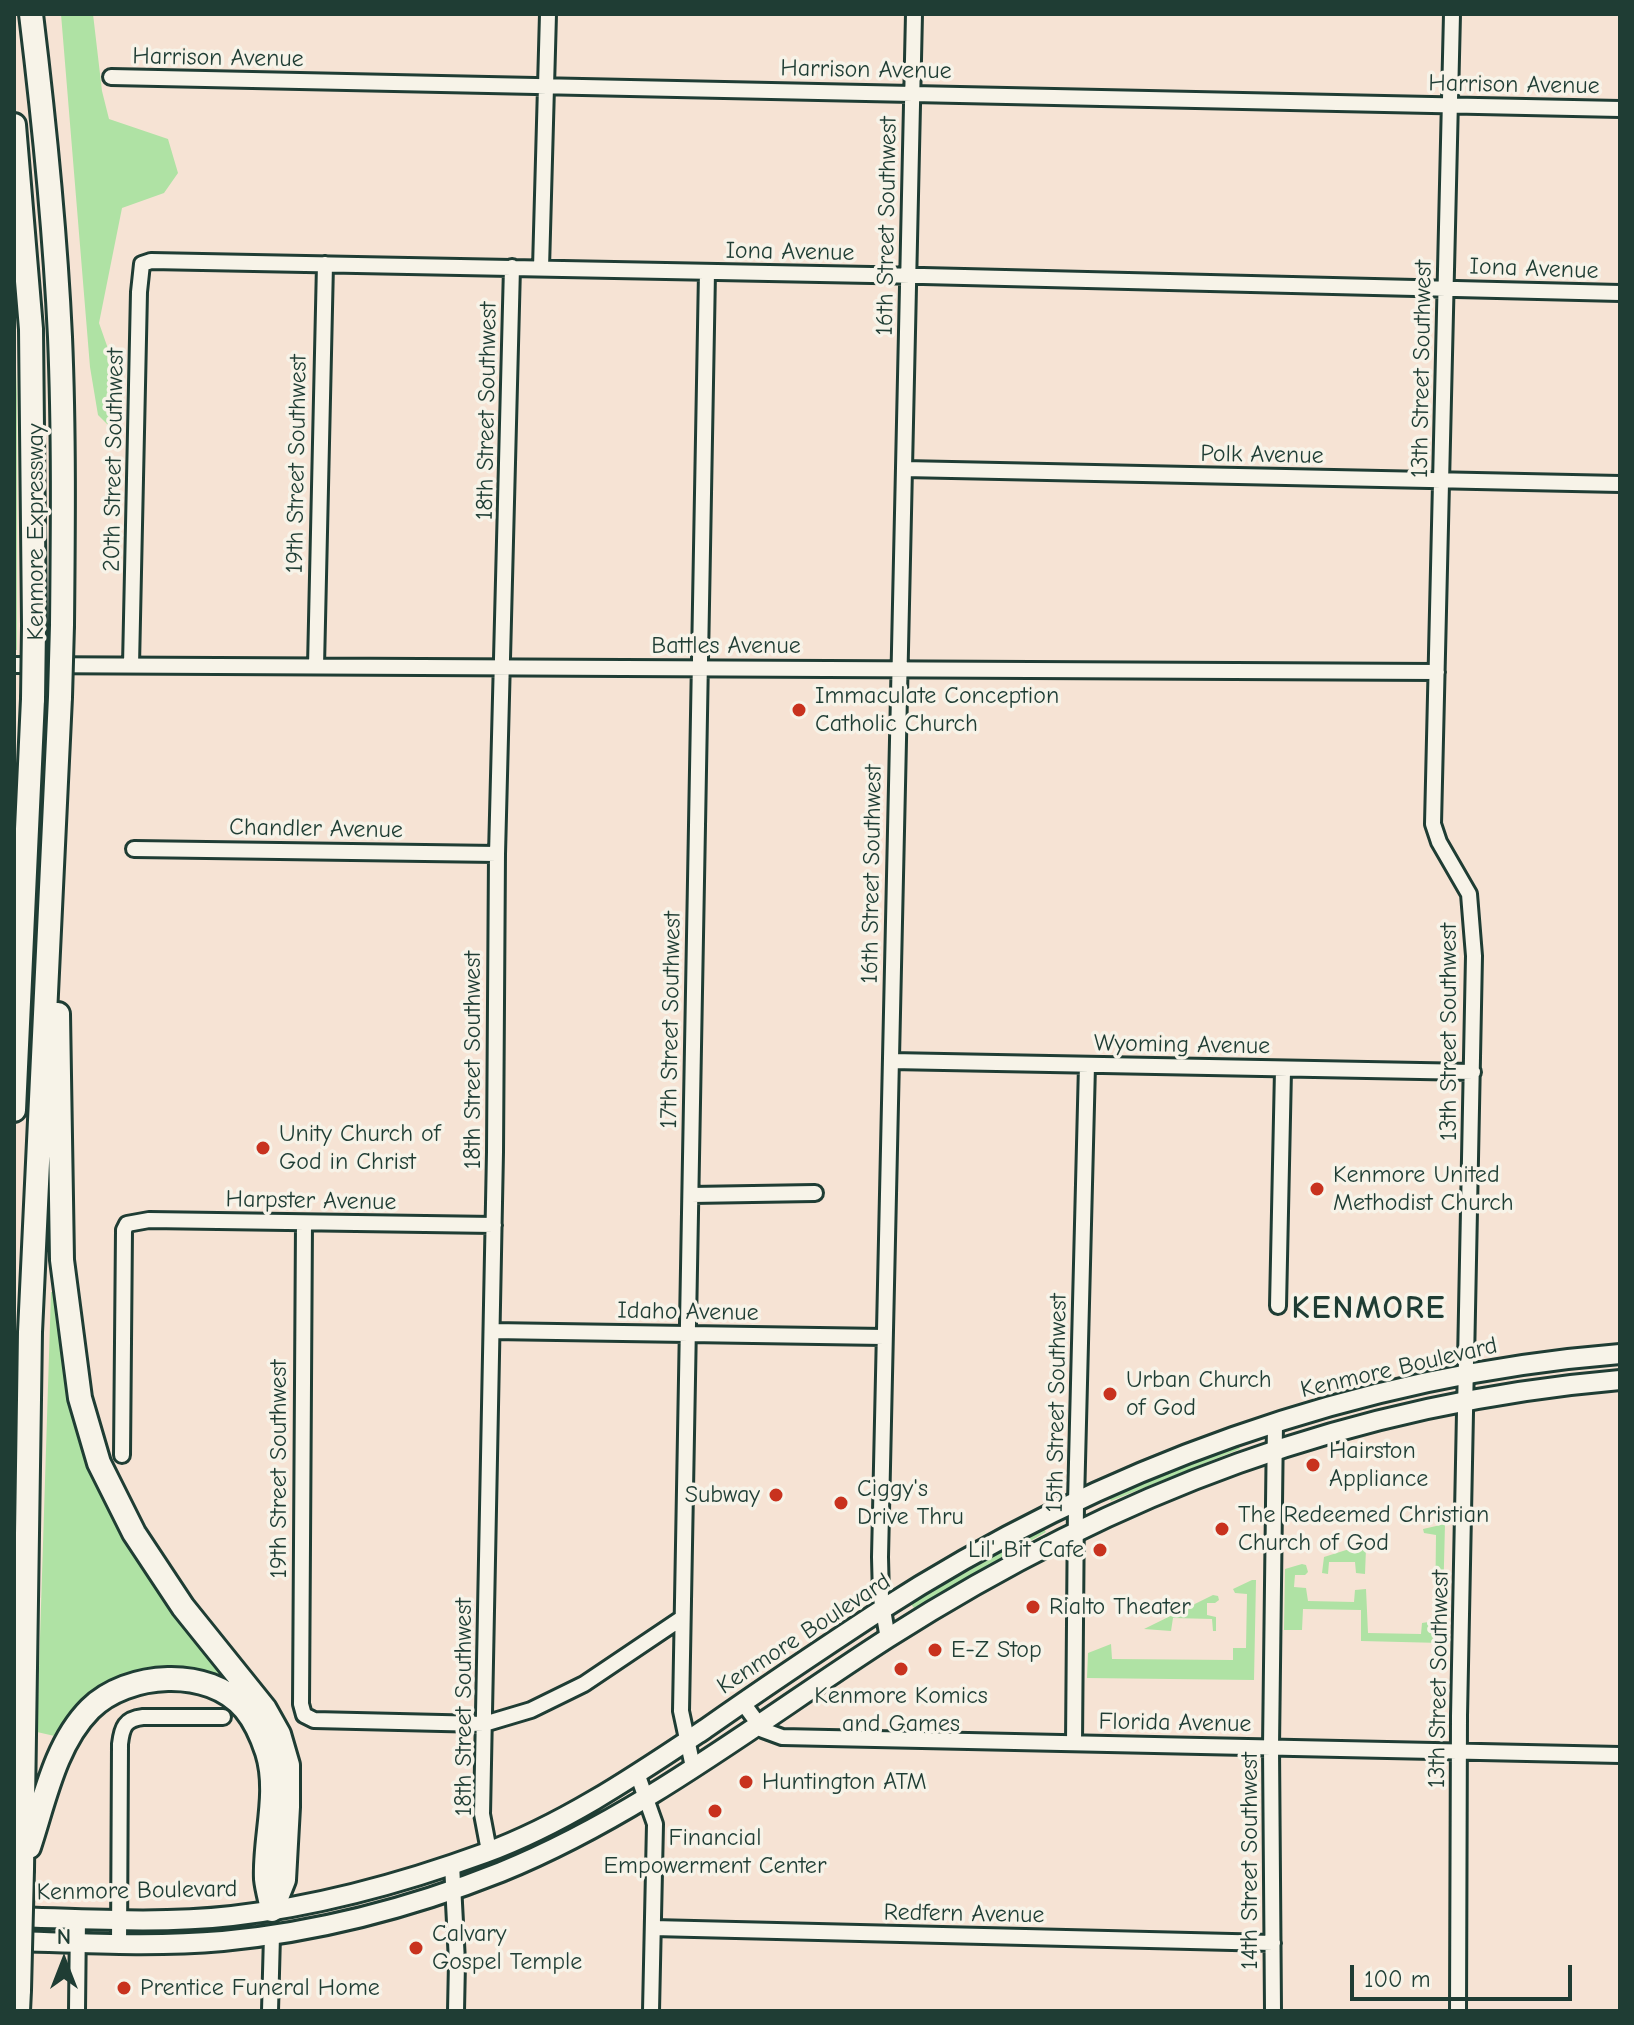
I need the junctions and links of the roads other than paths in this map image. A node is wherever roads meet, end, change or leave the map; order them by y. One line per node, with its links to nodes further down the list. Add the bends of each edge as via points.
1 (31, 14): 31 (highway, Kenmore Expressway, bridge, via 60,337 62,625)
2 (548, 14): 6 (street)
3 (914, 14): 7 (street, 16th Street Southwest)
4 (1452, 14): 8 (street, 13th Street Southwest)
5 (111, 77): 6 (street, Harrison Avenue)
6 (546, 86): 7 (street, Harrison Avenue); 14 (street)
7 (912, 93): 8 (street, Harrison Avenue); 16 (street, 16th Street Southwest)
8 (1450, 105): 9 (street, Harrison Avenue); 17 (street, 13th Street Southwest)
9 (1620, 109)
10 (14, 125): 36 (highway, Kenmore Expressway, bridge, via 31,329 34,626)
11 (151, 261): 12 (street, Iona Avenue); 23 (street, 20th Street Southwest, via 142,264 139,292)
12 (325, 264): 13 (street, Iona Avenue); 24 (street, 19th Street Southwest)
13 (512, 267): 14 (street, Iona Avenue); 25 (street, 18th Street Southwest)
14 (541, 268): 15 (street, Iona Avenue)
15 (707, 272): 16 (street, Iona Avenue); 26 (street, 17th Street Southwest)
16 (908, 276): 17 (street, Iona Avenue); 19 (street, 16th Street Southwest)
17 (1446, 288): 18 (street, Iona Avenue); 20 (street, 13th Street Southwest)
18 (1620, 293)
19 (904, 469): 20 (street, Polk Avenue); 27 (street, 16th Street Southwest)
20 (1441, 481): 21 (street, Polk Avenue); 28 (street, 13th Street Southwest)
21 (1620, 484)
22 (14, 665): 23 (street, Battles Avenue)
23 (131, 665): 24 (street, Battles Avenue)
24 (316, 666): 25 (street, Battles Avenue)
25 (503, 666): 26 (street, Battles Avenue); 30 (street, 18th Street Southwest)
26 (699, 667): 27 (street, Battles Avenue); 38 (street, 17th Street Southwest)
27 (899, 669): 28 (street, Battles Avenue); 32 (street, 16th Street Southwest)
28 (1437, 672): 35 (street, 13th Street Southwest, via 1433,824 1471,904)
29 (134, 849): 30 (street, Chandler Avenue)
30 (497, 854): 40 (street, 18th Street Southwest)
31 (52, 856): 71 (highway, Kenmore Expressway, via 30,1332); 73 (highway, via 62,1260 80,1398 99,1463 134,1533 279,1734 288,1765 288,1807 284,1880)
32 (891, 1061): 33 (street, Wyoming Avenue); 44 (street, 16th Street Southwest)
33 (1087, 1065): 34 (street, Wyoming Avenue); 52 (street, 15th Street Southwest)
34 (1283, 1070): 35 (street, Wyoming Avenue); 41 (street)
35 (1473, 1072): 46 (street, 13th Street Southwest)
36 (14, 1110)
37 (815, 1193): 38 (street)
38 (691, 1195): 43 (street, 17th Street Southwest)
39 (304, 1223): 40 (street, Harpster Avenue); 51 (street, Harpster Avenue, via 127,1224); 59 (street, 19th Street Southwest, via 304,1715 314,1720)
40 (494, 1225): 42 (street, 18th Street Southwest)
41 (1278, 1306)
42 (492, 1331): 43 (street, Idaho Avenue); 59 (street, 18th Street Southwest)
43 (688, 1335): 44 (street, Idaho Avenue); 55 (street, 17th Street Southwest)
44 (884, 1337): 54 (street, 16th Street Southwest)
45 (1620, 1354): 46 (main road, Kenmore Boulevard)
46 (1465, 1374): 48 (street, 13th Street Southwest); 49 (main road, Kenmore Boulevard)
47 (1620, 1380): 48 (main road, Kenmore Boulevard)
48 (1465, 1400): 50 (main road, Kenmore Boulevard); 64 (street, 13th Street Southwest)
49 (1275, 1423): 50 (street, 14th Street Southwest); 52 (main road, Kenmore Boulevard)
50 (1274, 1450): 53 (main road, Kenmore Boulevard); 63 (street, 14th Street Southwest)
51 (122, 1455)
52 (1076, 1502): 53 (street, 15th Street Southwest); 54 (main road, Kenmore Boulevard)
53 (1076, 1530): 56 (main road, Kenmore Boulevard); 62 (street, 15th Street Southwest)
54 (883, 1609): 56 (street, 16th Street Southwest); 57 (main road, Kenmore Boulevard)
55 (682, 1618): 59 (street, via 584,1684 531,1710); 61 (street, 17th Street Southwest, via 681,1711)
56 (888, 1639): 60 (main road, Kenmore Boulevard)
57 (743, 1703): 60 (street); 61 (main road, Kenmore Boulevard)
58 (223, 1717): 76 (street, via 143,1717 125,1724 120,1744)
59 (484, 1724): 69 (street, 18th Street Southwest, via 482,1814)
60 (759, 1724): 62 (street, Florida Avenue, via 782,1737); 66 (main road, Kenmore Boulevard)
61 (687, 1741): 66 (street, 17th Street Southwest); 67 (main road, Kenmore Boulevard)
62 (1074, 1743): 63 (street, Florida Avenue)
63 (1271, 1747): 64 (street, Florida Avenue); 81 (street, 14th Street Southwest)
64 (1459, 1752): 65 (street, Florida Avenue); 89 (street, 13th Street Southwest)
65 (1620, 1755)
66 (693, 1767): 68 (main road, Kenmore Boulevard)
67 (637, 1773): 68 (street); 69 (main road, Kenmore Boulevard)
68 (646, 1797): 72 (main road, Kenmore Boulevard, via 537,1857); 77 (street, via 655,1824)
69 (489, 1851): 70 (main road, Kenmore Boulevard)
70 (452, 1864): 72 (street); 73 (main road, Kenmore Boulevard, via 394,1883)
71 (22, 1869): 73 (highway, via 59,1757 90,1708 128,1685 182,1679 222,1692 243,1707 268,1755 272,1792 266,1879); 83 (highway, Kenmore Expressway, bridge)
72 (453, 1889): 78 (main road, Kenmore Boulevard, via 329,1925); 86 (street)
73 (272, 1910): 76 (main road, Kenmore Boulevard); 78 (main road)
74 (14, 1917): 75 (main road, Kenmore Boulevard)
75 (78, 1918): 76 (main road, Kenmore Boulevard); 80 (street)
76 (119, 1919): 82 (street)
77 (653, 1928): 81 (street, Redfern Avenue); 87 (street)
78 (272, 1935): 82 (main road, Kenmore Boulevard); 85 (street)
79 (14, 1941): 80 (main road, Kenmore Boulevard)
80 (77, 1943): 82 (main road, Kenmore Boulevard); 84 (street)
81 (1273, 1943): 88 (street, 14th Street Southwest)
82 (119, 1945)
83 (18, 2001)
84 (77, 2011)
85 (270, 2011)
86 (456, 2011)
87 (651, 2011)
88 (1273, 2011)
89 (1458, 2011)

